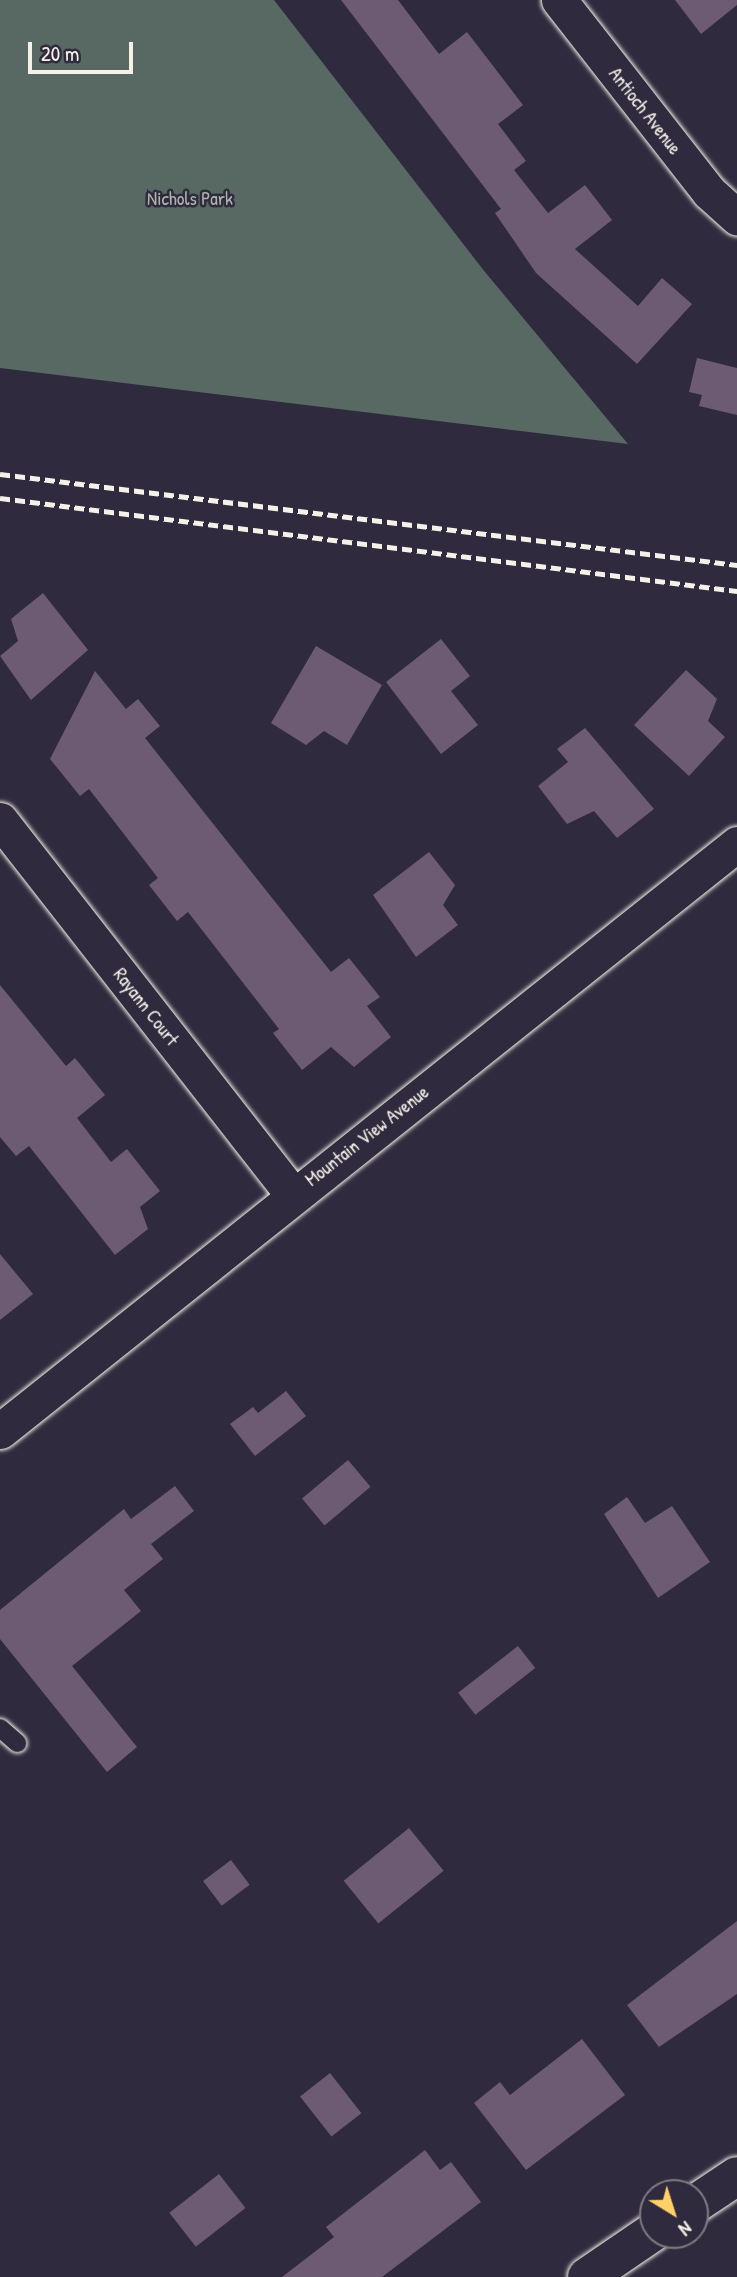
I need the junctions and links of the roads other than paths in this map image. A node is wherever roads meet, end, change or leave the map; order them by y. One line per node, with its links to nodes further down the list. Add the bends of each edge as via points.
1 (559, 0): 2 (street, Antioch Avenue, via 709,192)
2 (737, 217)
3 (0, 820): 5 (street, Rayann Court)
4 (737, 844): 5 (street, Mountain View Avenue)
5 (292, 1195): 6 (street, Mountain View Avenue)
6 (0, 1431)
7 (0, 1728): 8 (lane)
8 (16, 1743)
9 (737, 2176): 10 (main road)
10 (709, 2195)
11 (639, 2242): 12 (main road)
12 (587, 2277)

